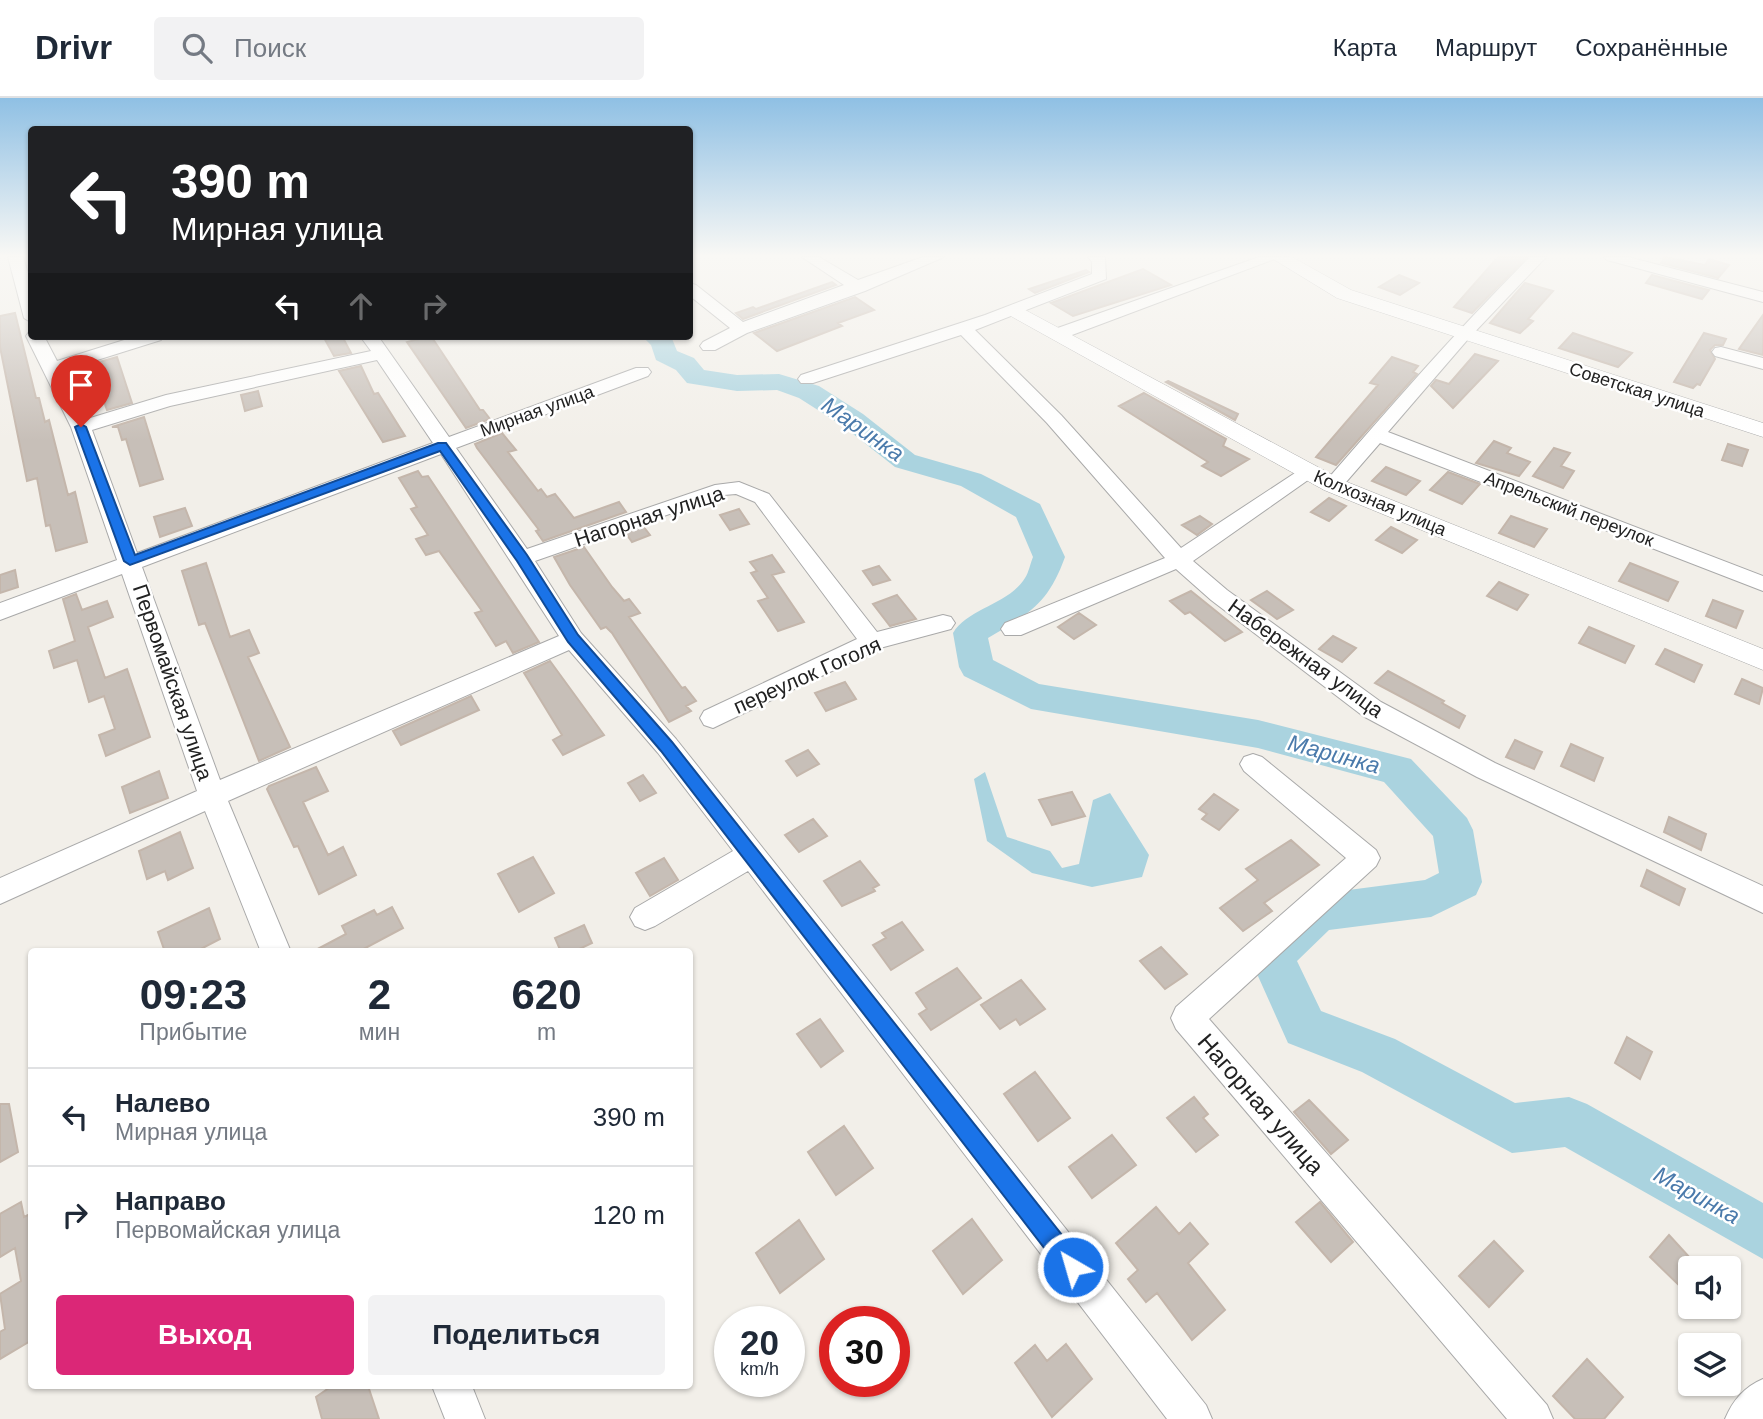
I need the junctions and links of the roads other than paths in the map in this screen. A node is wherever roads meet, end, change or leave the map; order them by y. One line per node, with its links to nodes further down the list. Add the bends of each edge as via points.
1 (728, 319): 8 (street)
2 (771, 319): 8 (street)
3 (991, 319): 9 (street)
4 (1030, 319): 10 (street, Колхозная улица)
5 (1101, 319): 10 (street)
6 (1417, 319): 11 (street, Советская улица)
7 (1478, 319): 11 (street)
8 (741, 329): 15 (street)
9 (964, 329): 21 (street); 29 (street, Набережная улица, via 1090,458)
10 (1058, 334): 26 (street, Колхозная улица)
11 (1463, 334): 23 (street, Советская улица); 24 (street)
12 (37, 340): 19 (street, Первомайская улица)
13 (142, 340): 19 (street)
14 (372, 340): 17 (street)
15 (709, 346)
16 (1721, 352): 18 (street)
17 (381, 354): 22 (street, via 166,401); 25 (street)
18 (1763, 364)
19 (54, 368): 22 (street, Первомайская улица)
20 (642, 372): 25 (street, Мирная улица)
21 (807, 379)
22 (81, 427): 30 (street, Первомайская улица)
23 (1763, 430)
24 (1375, 434): 27 (street); 31 (street, Апрельский переулок)
25 (442, 446): 28 (street); 30 (street, Мирная улица)
26 (1308, 473): 27 (street, Колхозная улица); 29 (street)
27 (1333, 485): 37 (street, Колхозная улица)
28 (522, 558): 35 (street); 36 (street, Нагорная улица, via 722,489 739,488 762,498)
29 (1179, 560): 34 (street); 43 (street, Набережная улица, via 1372,709 1486,770)
30 (130, 561): 32 (street, Мирная улица); 40 (street, Первомайская улица)
31 (1763, 584)
32 (0, 612)
33 (943, 623): 36 (street, переулок Гоголя)
34 (1013, 629)
35 (573, 639): 40 (street); 41 (street, via 667,746)
36 (872, 642): 38 (street, переулок Гоголя)
37 (1763, 660)
38 (713, 718)
39 (1253, 764): 50 (street, Нагорная улица, via 1366,858 1187,1018)
40 (212, 795): 42 (street); 45 (street, Первомайская улица)
41 (751, 855): 44 (street); 49 (street)
42 (0, 891)
43 (1763, 900)
44 (645, 917)
45 (274, 948)
46 (453, 1389): 48 (street)
47 (1763, 1399): 51 (street)
48 (465, 1419)
49 (1192, 1419)
50 (1534, 1419)
51 (1745, 1419)

